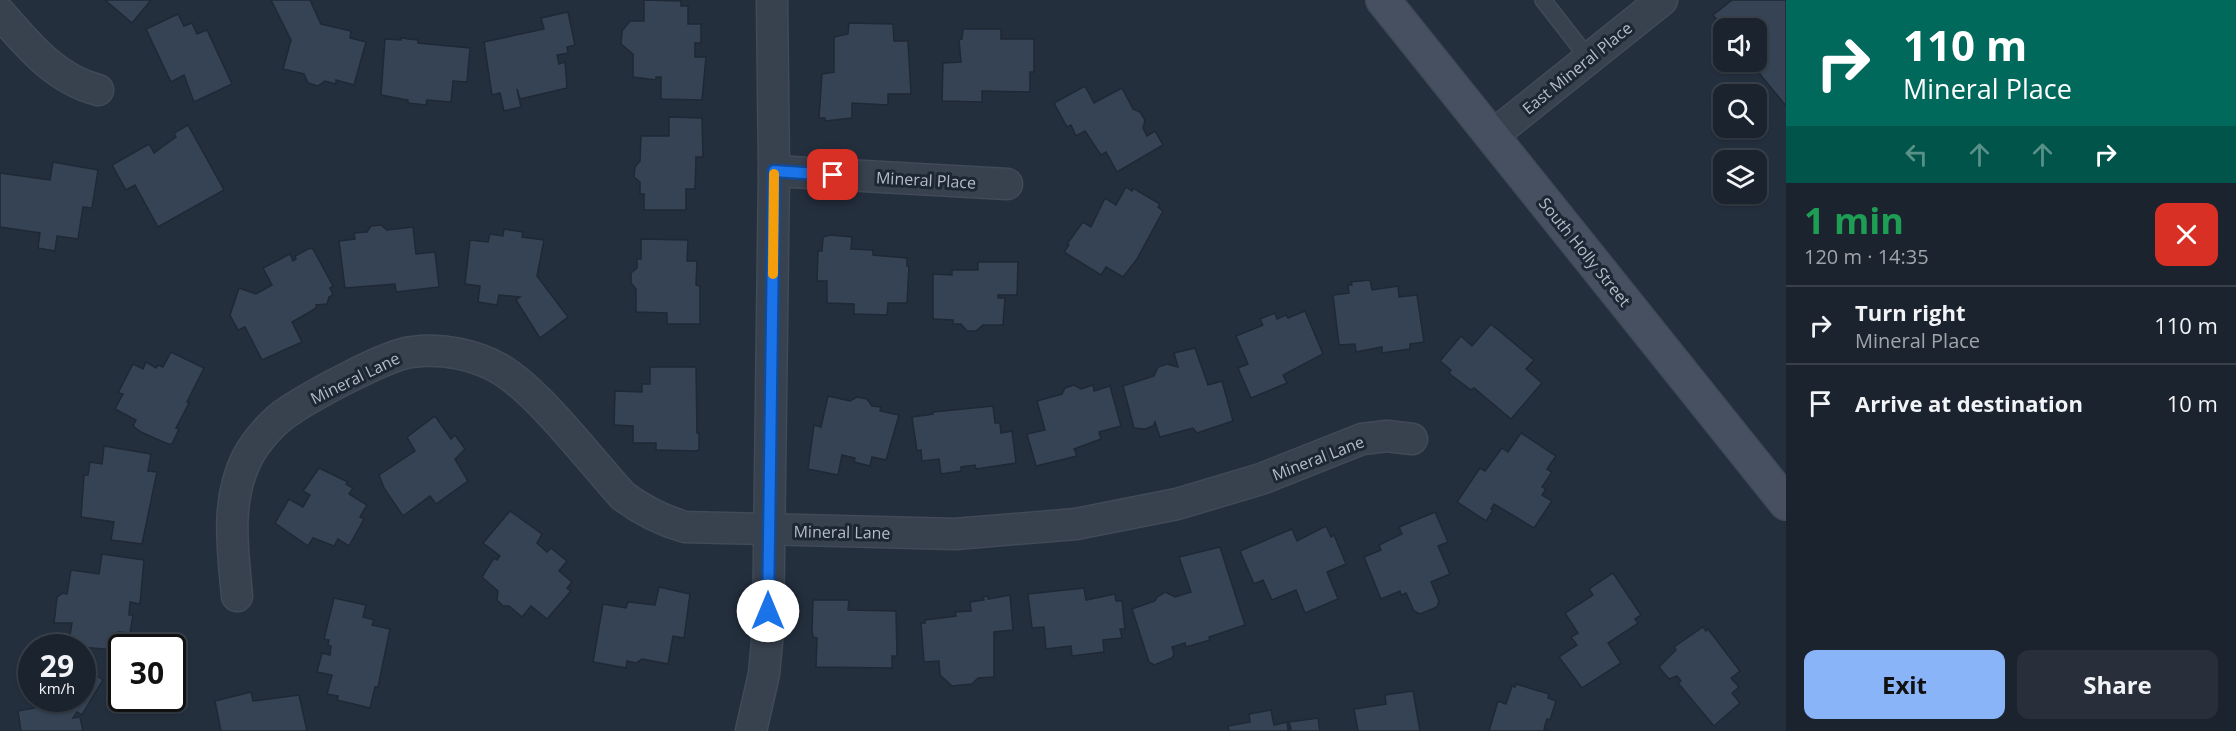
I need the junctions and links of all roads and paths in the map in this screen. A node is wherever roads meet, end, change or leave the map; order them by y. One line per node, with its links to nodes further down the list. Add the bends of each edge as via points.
1 (772, 0): 9 (street)
2 (1383, 0): 8 (main road, South Holly Street)
3 (1543, 0): 6 (lane)
4 (1662, 0): 6 (street, East Mineral Place)
5 (0, 13): 7 (street, via 56,70)
6 (1589, 59): 8 (street, East Mineral Place)
7 (98, 90)
8 (1492, 136): 12 (main road, South Holly Street)
9 (774, 171): 10 (street, Mineral Place); 13 (street)
10 (1007, 184)
11 (1412, 439): 13 (street, Mineral Lane, via 1362,439 1261,479 1188,501 1076,524 955,534)
12 (1786, 503)
13 (768, 530): 14 (street, Mineral Lane, via 685,527 663,521 623,496 531,394 500,370 467,355 411,352 388,359 289,410 247,457 231,513); 15 (street, via 768,631 764,674)
14 (237, 596)
15 (751, 731)

